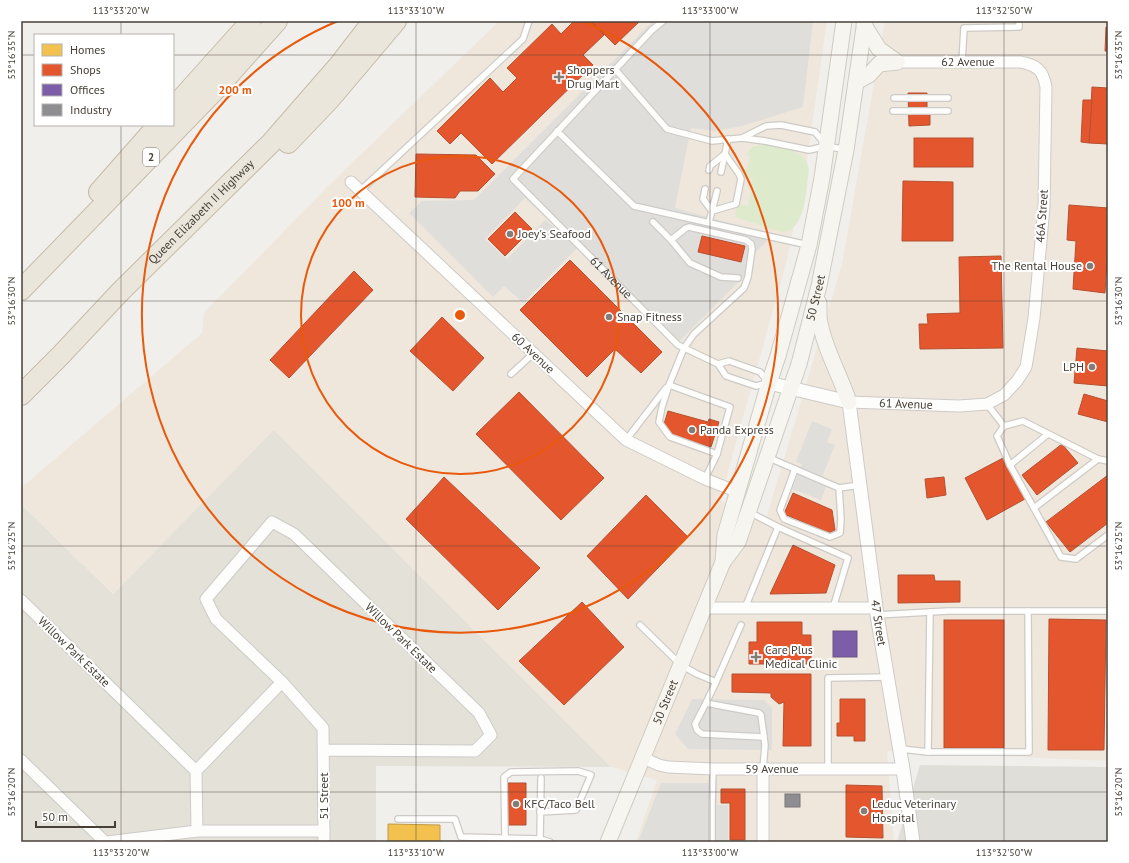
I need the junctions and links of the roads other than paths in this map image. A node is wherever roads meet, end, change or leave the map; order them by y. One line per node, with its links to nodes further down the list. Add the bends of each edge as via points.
1 (251, 21): 22 (highway)
2 (277, 21): 47 (highway, 2, via 214,91)
3 (373, 21): 42 (highway, Queen Elizabeth II Highway, via 339,65 271,143)
4 (396, 21): 42 (highway, via 330,99 282,149)
5 (529, 21): 36 (lane, via 523,39)
6 (663, 21): 18 (lane)
7 (844, 21): 12 (main road, 50 Street)
8 (964, 21): 11 (lane)
9 (1019, 21): 11 (lane, via 1019,27)
10 (865, 23): 13 (main road, via 879,49); 15 (main road, 50 Street)
11 (964, 28): 14 (lane)
12 (840, 44): 15 (main road); 29 (main road, 50 Street)
13 (897, 62): 14 (street, 62 Avenue); 16 (main road)
14 (962, 62): 17 (street, 62 Avenue, via 1020,62 1031,64)
15 (859, 64): 16 (main road); 19 (main road, 50 Street)
16 (879, 64): 19 (main road, via 869,75)
17 (1038, 69): 57 (street, 46A Street, via 1044,76 1046,88 1044,207 1034,318 1026,367 1004,395)
18 (615, 70): 26 (lane); 28 (lane, via 666,129 712,140)
19 (856, 82): 30 (main road, 50 Street)
20 (894, 98): 21 (lane)
21 (948, 98)
22 (174, 107)
23 (893, 111): 24 (lane)
24 (948, 111)
25 (157, 126): 45 (highway)
26 (557, 131): 40 (lane, via 634,206); 48 (lane, 61 Avenue, via 513,179 673,340)
27 (742, 138): 28 (lane); 29 (lane, via 809,150); 29 (lane, via 766,126 781,125 815,132)
28 (728, 139): 31 (lane)
29 (826, 146): 30 (lane); 43 (main road, 50 Street)
30 (846, 150): 46 (main road, 50 Street)
31 (725, 154): 32 (lane, via 710,166); 33 (lane); 38 (lane, via 741,179 736,204)
32 (710, 170)
33 (721, 172)
34 (351, 182): 36 (street, 60 Avenue)
35 (705, 189): 38 (lane, via 703,199)
36 (360, 190): 49 (street, 60 Avenue)
37 (717, 191): 38 (lane)
38 (712, 210): 40 (lane)
39 (653, 222): 41 (lane)
40 (709, 222): 43 (lane)
41 (671, 240): 44 (lane, via 690,263 721,277); 48 (lane, via 689,227 746,240 752,249 744,288 694,334)
42 (170, 245): 55 (highway, Queen Elizabeth II Highway)
43 (809, 245): 52 (main road, 50 Street)
44 (738, 278)
45 (21, 280)
46 (819, 286): 54 (main road, 50 Street); 56 (main road, via 819,318 830,355)
47 (21, 290)
48 (684, 348): 50 (lane, 61 Avenue); 53 (lane)
49 (534, 353): 51 (lane); 60 (street, 60 Avenue)
50 (718, 364): 52 (lane, 61 Avenue, via 730,361 760,372); 52 (lane, 61 Avenue, via 726,376 756,386)
51 (511, 374)
52 (769, 382): 54 (street, 61 Avenue); 70 (main road, 50 Street)
53 (669, 385): 60 (lane); 61 (lane, via 659,422 670,438); 61 (lane, via 730,407)
54 (791, 388): 56 (street, 61 Avenue); 62 (main road, 50 Street)
55 (21, 394)
56 (849, 402): 57 (street, 61 Avenue, via 959,406); 68 (street, 47 Street)
57 (991, 402): 58 (lane)
58 (1004, 426): 59 (lane, via 1023,421); 65 (lane, via 997,436)
59 (1048, 434): 63 (lane); 65 (lane)
60 (626, 440): 67 (street, 60 Avenue)
61 (717, 454): 67 (lane)
62 (767, 457): 66 (lane); 72 (main road, 50 Street)
63 (1098, 459): 64 (lane); 71 (lane)
64 (1108, 461)
65 (1010, 465): 71 (lane)
66 (796, 470): 69 (lane); 69 (lane, via 780,510 784,519 830,537 840,533)
67 (705, 479): 70 (street, 60 Avenue)
68 (860, 485): 69 (lane); 82 (street, 47 Street)
69 (839, 488)
70 (738, 492): 75 (main road, 50 Street, via 725,535)
71 (1034, 508): 74 (lane, via 1061,557 1076,559)
72 (748, 512): 73 (lane); 75 (main road, 50 Street, via 738,542)
73 (778, 528): 78 (lane); 79 (lane, via 848,558)
74 (1108, 535)
75 (723, 562): 77 (main road, 50 Street)
76 (21, 600): 101 (street, Willow Park Estate)
77 (704, 608): 78 (street); 86 (main road, 50 Street)
78 (744, 608): 79 (street)
79 (833, 608): 82 (street)
80 (1028, 611): 81 (lane); 83 (lane); 94 (lane, via 1029,752)
81 (1108, 611)
82 (876, 612): 83 (lane); 87 (street, 47 Street)
83 (930, 612): 94 (lane)
84 (640, 625): 86 (lane)
85 (741, 625): 89 (lane)
86 (681, 665): 89 (lane); 95 (main road, 50 Street)
87 (887, 677): 92 (street, 47 Street); 99 (lane, via 828,678)
88 (282, 682): 93 (street, Willow Park Estate, via 323,728); 93 (street, Willow Park Estate, via 216,619 206,599 272,522 294,534 479,713 490,735 475,751); 101 (street)
89 (716, 682): 90 (lane)
90 (706, 703): 91 (lane, via 759,713 762,715); 91 (lane, via 695,724 696,730 702,734)
91 (764, 737): 98 (lane)
92 (899, 749): 94 (lane); 100 (street, 47 Street)
93 (324, 750): 106 (street, 51 Street)
94 (928, 752)
95 (643, 758): 97 (street, 59 Avenue, via 668,767); 111 (main road, 50 Street)
96 (21, 760): 109 (street)
97 (713, 769): 98 (street, 59 Avenue); 112 (lane)
98 (763, 769): 99 (street, 59 Avenue); 113 (street)
99 (828, 769): 100 (street, 59 Avenue)
100 (902, 769): 114 (street, 47 Street)
101 (196, 771): 105 (street)
102 (541, 778): 103 (lane)
103 (540, 812): 107 (lane, via 576,810 591,776 578,771 511,772 504,777); 108 (lane)
104 (398, 819): 107 (lane, via 455,819 461,837)
105 (197, 831): 106 (street); 109 (street)
106 (324, 837)
107 (505, 838): 108 (lane)
108 (540, 839): 110 (lane)
109 (106, 842)
110 (550, 842)
111 (608, 842)
112 (712, 842)
113 (763, 842)
114 (913, 842)

